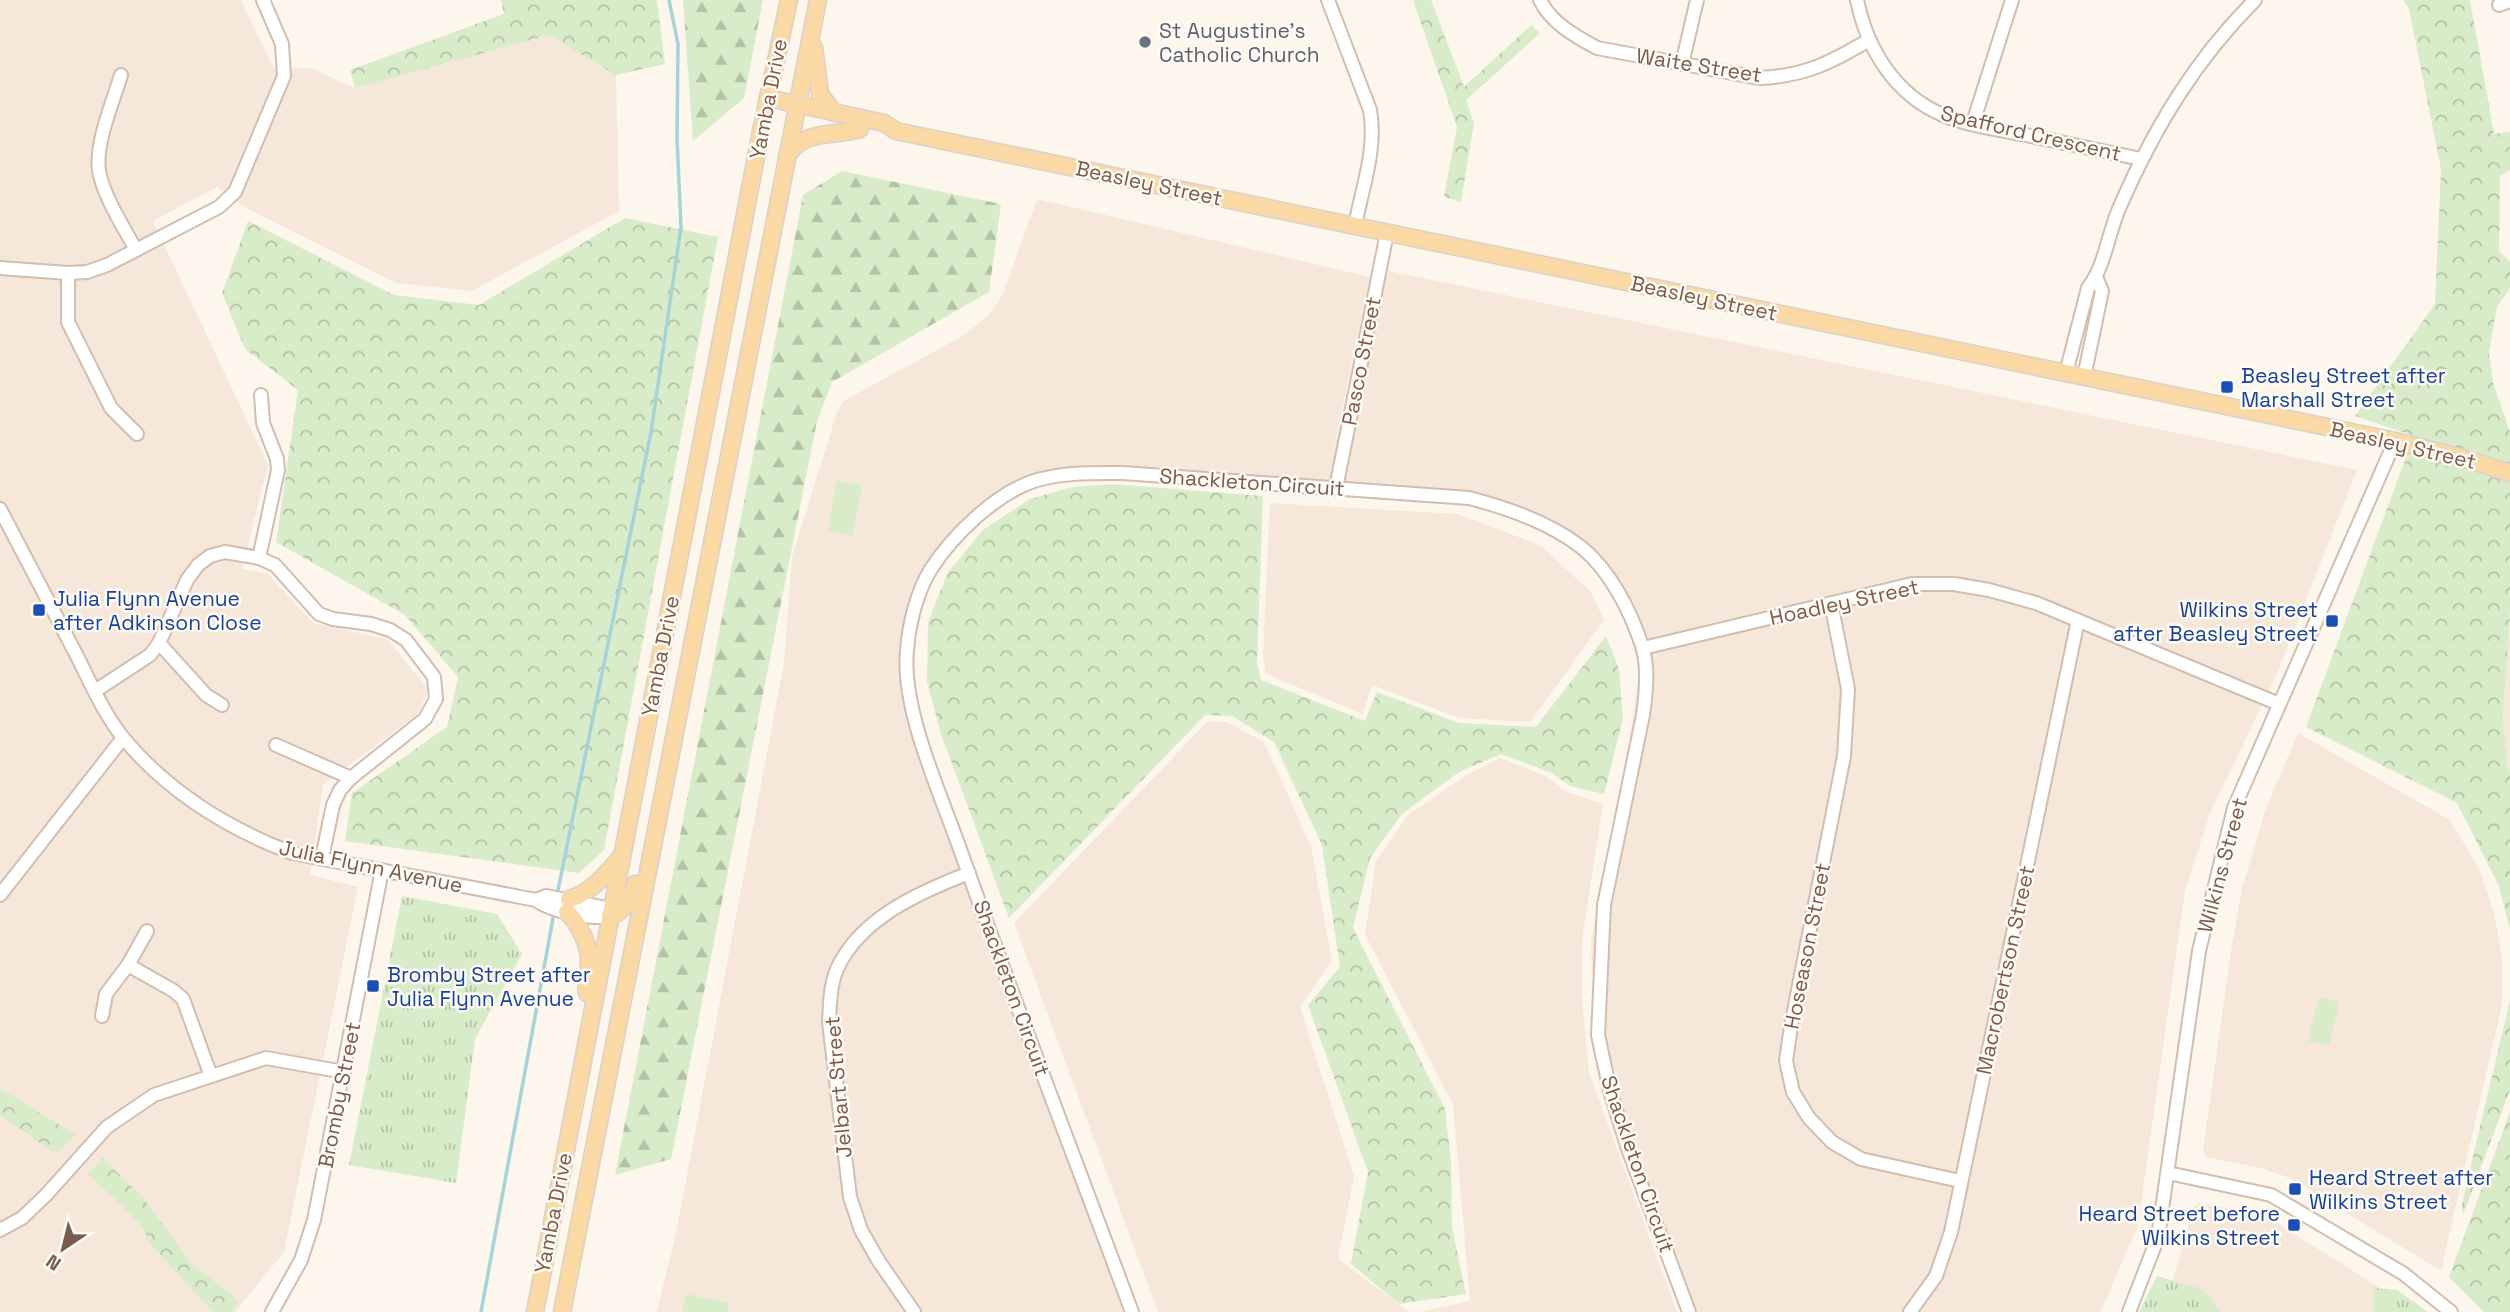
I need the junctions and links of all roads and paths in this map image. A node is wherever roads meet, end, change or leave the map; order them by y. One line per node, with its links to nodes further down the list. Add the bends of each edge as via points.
1 (262, 0): 24 (street, via 282,44 284,76 235,192 219,207)
2 (789, 0): 14 (main road, Yamba Drive)
3 (818, 0): 10 (main road)
4 (1328, 0): 22 (street, via 1373,129)
5 (1540, 0): 12 (street, Waite Street, via 1555,21 1597,48)
6 (1697, 0): 12 (street)
7 (1857, 0): 11 (street, Spafford Crescent)
8 (2012, 0): 17 (street)
9 (2256, 0): 21 (street, via 2200,62)
10 (814, 16): 15 (main road, Yamba Drive); 16 (main road, via 819,91)
11 (1869, 40): 12 (street, Waite Street, via 1830,64 1783,77 1759,78); 17 (street, Spafford Crescent, via 1889,74 1925,106)
12 (1682, 64)
13 (121, 75): 24 (street, via 99,151 99,168 101,181)
14 (767, 104): 15 (main road); 48 (main road, Yamba Drive)
15 (795, 110): 16 (main road, Beasley Street); 18 (main road, Beasley Street); 20 (main road, Yamba Drive)
16 (834, 113): 19 (main road, Beasley Street, via 884,123)
17 (1973, 123): 21 (street, Spafford Crescent)
18 (860, 130): 19 (main road, Beasley Street); 20 (main road, via 812,135)
19 (896, 131): 22 (main road, Beasley Street)
20 (785, 157): 47 (main road, Yamba Drive)
21 (2141, 159): 27 (street, via 2115,216)
22 (1355, 226): 23 (main road, Beasley Street)
23 (1387, 233): 28 (main road, Beasley Street); 34 (street, Pasco Street)
24 (136, 250): 26 (street, via 107,265)
25 (0, 268): 26 (street)
26 (68, 274): 31 (street, via 68,322 111,408)
27 (2096, 277): 28 (street, via 2088,288); 29 (street, via 2102,291)
28 (2066, 373): 29 (main road, Beasley Street)
29 (2084, 377): 32 (main road, Beasley Street)
30 (261, 395): 36 (street, via 263,423 278,471)
31 (137, 433)
32 (2395, 441): 33 (main road, Beasley Street); 42 (street, Wilkins Street)
33 (2504, 470)
34 (1336, 488): 40 (street, Shackleton Circuit, via 1469,498 1510,509 1544,525 1581,547 1607,575); 51 (street, Shackleton Circuit, via 1077,472 1032,481 994,502 956,537 930,571 906,650 908,689 919,735)
35 (0, 509): 41 (street, Julia Flynn Avenue)
36 (259, 558): 39 (street, via 225,552 198,565); 46 (street, via 275,565 319,614 372,624 406,640 434,677 436,699 425,719)
37 (1831, 603): 38 (street, Hoadley Street, via 1912,583 1954,584 2036,603); 40 (street, Hoadley Street); 64 (street, Hoseason Street, via 1848,689 1848,722 1791,1026 1786,1061 1793,1093 1832,1142 1861,1159)
38 (2078, 620): 42 (street, Hoadley Street); 64 (street, Macrobertson Street)
39 (159, 643): 41 (street, via 149,655); 43 (street, via 206,695)
40 (1643, 648): 71 (street, Shackleton Circuit, via 1643,715 1604,905 1598,1034 1628,1149)
41 (95, 691): 44 (street, Julia Flynn Avenue)
42 (2279, 704): 63 (street, Wilkins Street, via 2234,808 2217,868 2199,951)
43 (222, 705)
44 (124, 738): 49 (street, Julia Flynn Avenue, via 154,771 223,821 292,853); 52 (street)
45 (276, 745): 46 (street)
46 (351, 778): 49 (street, via 333,805)
47 (656, 822): 55 (main road, via 640,860 631,900); 57 (main road, Yamba Drive)
48 (621, 856): 54 (main road); 55 (main road, Yamba Drive)
49 (322, 858): 50 (street, Julia Flynn Avenue)
50 (382, 870): 54 (street, Julia Flynn Avenue, via 536,900 546,896); 61 (street, Bromby Street)
51 (969, 873): 69 (street, Jelbart Street, via 928,889 866,930 837,970 830,996 829,1022 850,1197 861,1230); 70 (street, Shackleton Circuit)
52 (5, 877): 53 (street)
53 (0, 894)
54 (568, 905): 55 (street, Julia Flynn Avenue, via 595,917); 60 (main road, via 586,944)
55 (613, 913): 57 (main road, via 627,926); 60 (main road, Yamba Drive)
56 (147, 931): 58 (street)
57 (633, 945): 68 (main road, Yamba Drive)
58 (128, 965): 59 (street, via 106,994); 62 (street, via 183,999)
59 (102, 1016)
60 (591, 1016): 67 (main road, Yamba Drive)
61 (344, 1072): 62 (street, via 266,1058); 66 (street, Bromby Street, via 314,1220 301,1260)
62 (211, 1076): 65 (street, via 154,1095 107,1127 47,1195 22,1218)
63 (2168, 1173): 73 (street, Wilkins Street, via 2158,1237); 74 (street, via 2279,1199 2404,1274)
64 (1960, 1181): 72 (street, Macrobertson Street, via 1951,1232 1936,1276)
65 (0, 1230)
66 (274, 1309)
67 (534, 1312)
68 (562, 1312)
69 (914, 1312)
70 (1132, 1312)
71 (1689, 1312)
72 (1910, 1312)
73 (2129, 1312)
74 (2451, 1312)

